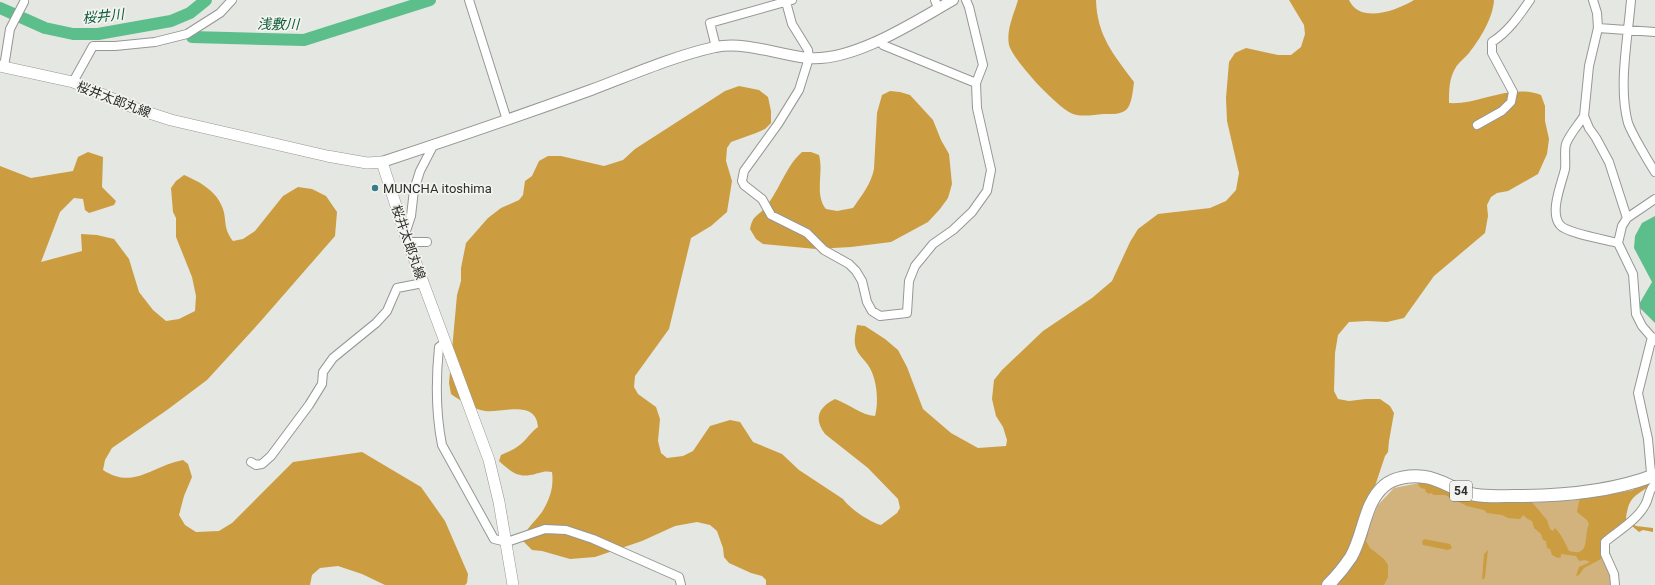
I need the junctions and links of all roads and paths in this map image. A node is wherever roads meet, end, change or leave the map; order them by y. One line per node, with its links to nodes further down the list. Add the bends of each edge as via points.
1 (232, 0): 18 (street, via 220,13 187,34 155,42 92,46)
2 (469, 0): 21 (street)
3 (953, 0): 10 (street)
4 (966, 0): 19 (street, via 982,60)
5 (1530, 0): 22 (street, via 1516,21 1492,42 1492,53 1513,92 1511,102 1502,111)
6 (1594, 0): 11 (street)
7 (1631, 0): 12 (street)
8 (789, 1): 15 (street, via 710,23); 16 (street, via 792,24 808,50)
9 (24, 2): 17 (street, via 10,29)
10 (937, 4): 14 (street)
11 (1598, 28): 12 (street); 20 (street, via 1589,66)
12 (1628, 31): 13 (street); 25 (street, via 1624,74 1628,124)
13 (1655, 32)
14 (879, 40): 16 (street, via 833,57); 19 (street, via 883,45)
15 (716, 47): 16 (street, via 738,46); 21 (street)
16 (809, 58): 19 (street, via 799,90 744,170 742,181 762,199 771,215 807,233 824,250 849,264 862,281 868,307 880,316 907,314 909,281 922,254 954,230 972,212 987,191 991,170 977,108)
17 (2, 66): 18 (main road, 桜井太郎丸線)
18 (73, 82): 24 (main road, 桜井太郎丸線, via 171,120 327,156 367,163)
19 (976, 83)
20 (1584, 116): 27 (street, via 1609,162); 30 (street, via 1566,145 1565,170 1558,194 1557,219 1561,226 1572,232)
21 (507, 120): 23 (street)
22 (1476, 125)
23 (434, 144): 24 (street); 28 (street, via 420,171 414,190)
24 (382, 162): 28 (main road, 桜井太郎丸線)
25 (1655, 172)
26 (1655, 199): 27 (street)
27 (1627, 218): 30 (street)
28 (406, 238): 29 (street); 31 (main road, 桜井太郎丸線)
29 (427, 242)
30 (1618, 243): 32 (street, via 1633,274 1636,314 1642,326)
31 (423, 282): 33 (main road, 桜井太郎丸線); 34 (street, via 397,288 387,311 333,358 323,372 322,384 271,456 262,464 256,465)
32 (1654, 339): 35 (street, via 1638,393)
33 (445, 343): 37 (main road, 桜井太郎丸線, via 489,460); 37 (street, via 439,347 437,369 439,431 442,444 494,538)
34 (251, 462)
35 (1653, 474): 40 (main road, 54, via 1617,487 1573,494 1534,496 1475,495 1425,477 1395,480 1384,486 1373,501 1351,556)
36 (1655, 486): 41 (street, via 1650,490 1645,506 1639,514 1605,542 1605,554 1614,574)
37 (507, 542): 38 (main road, 桜井太郎丸線); 39 (street, via 546,529 566,530 593,539 678,577)
38 (513, 585)
39 (681, 585)
40 (1328, 585)
41 (1615, 585)

